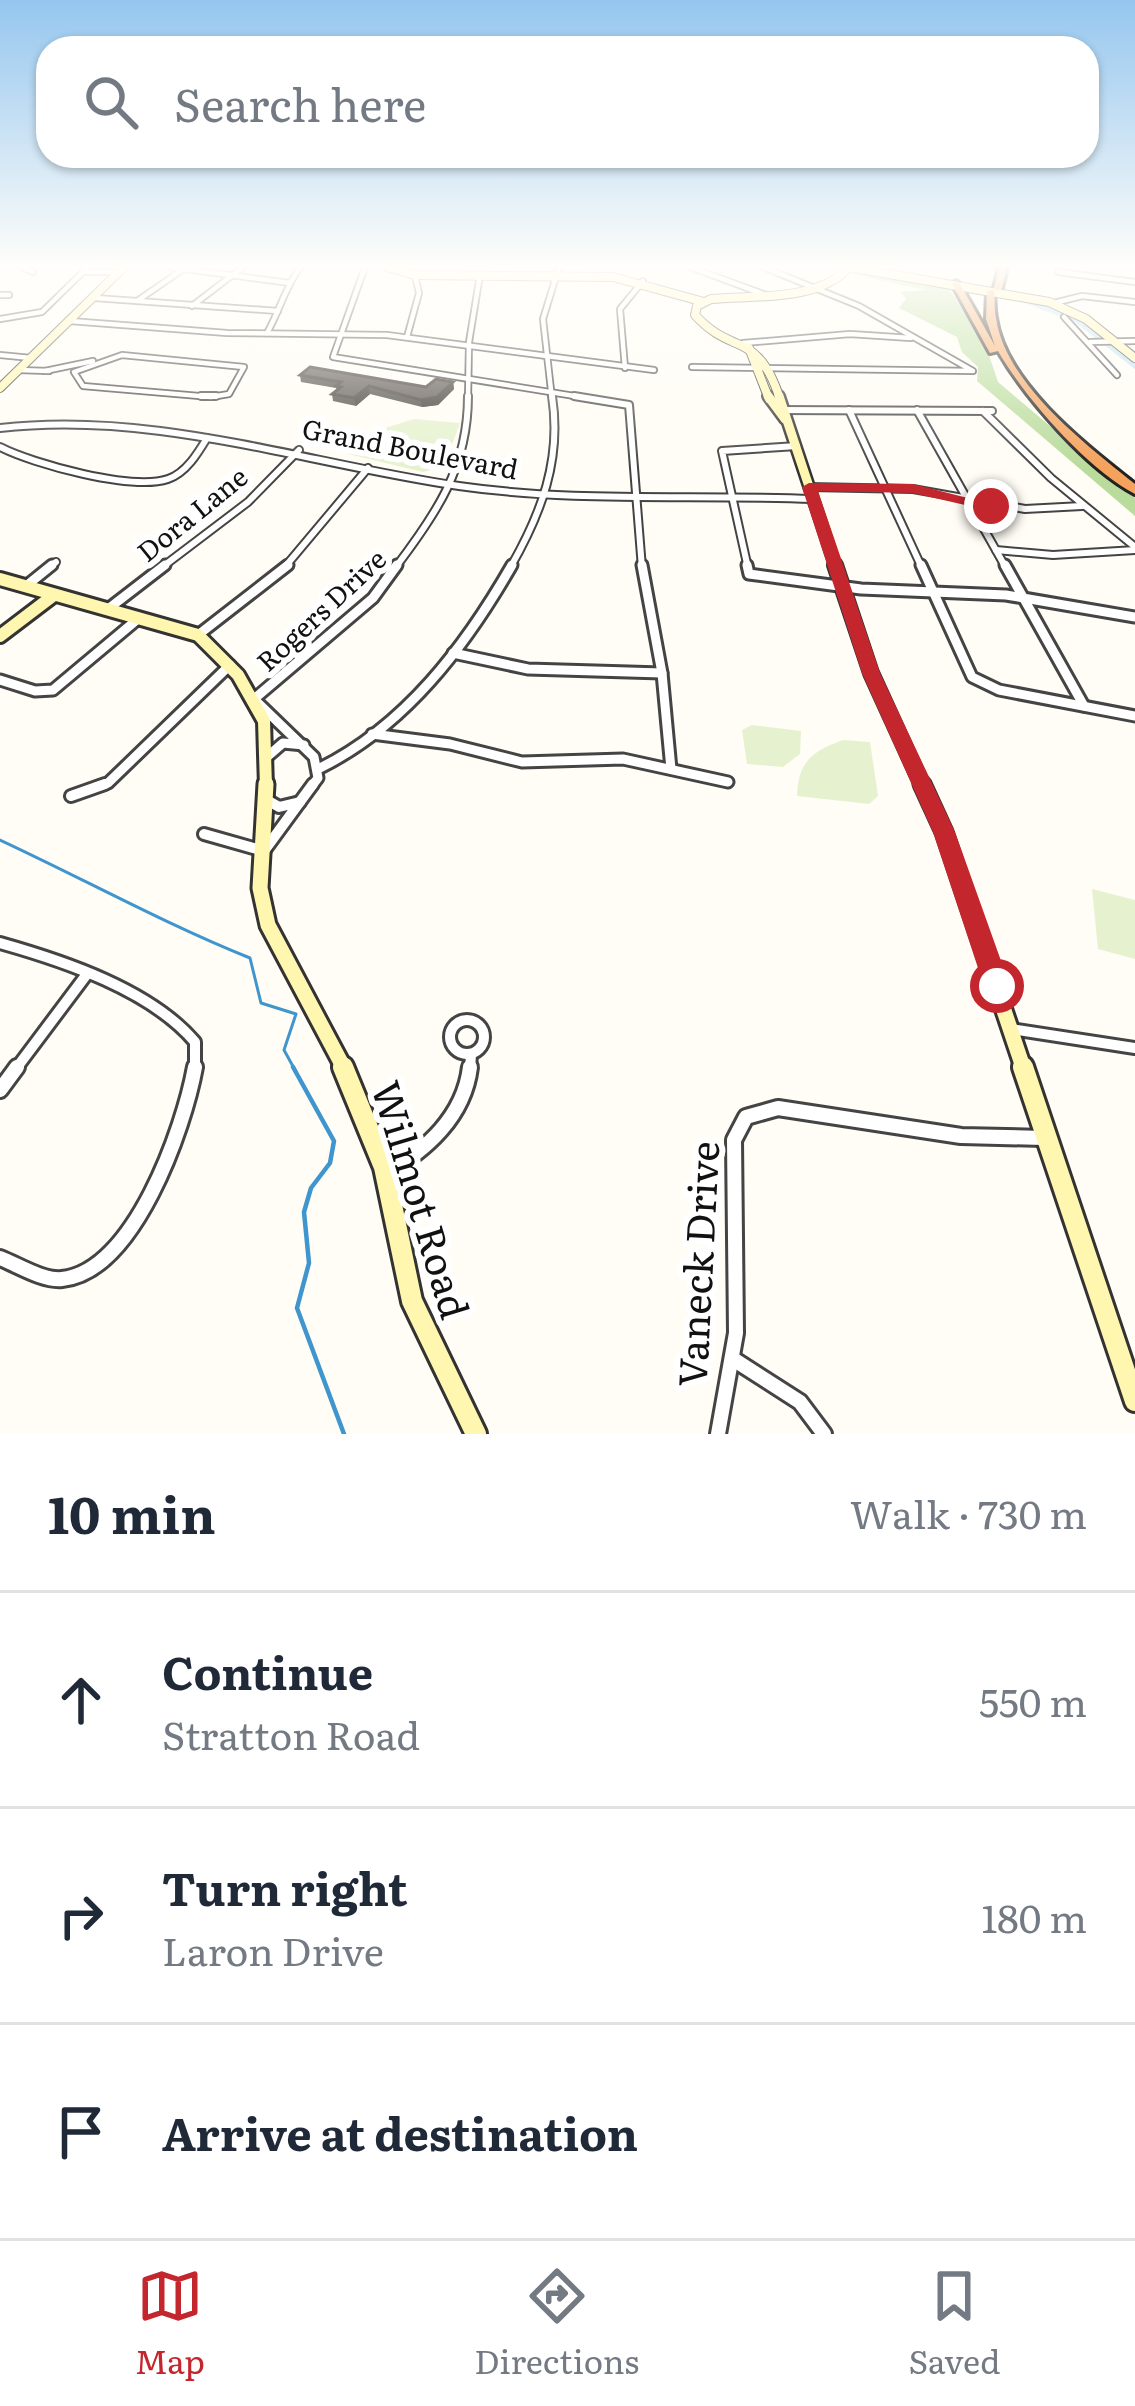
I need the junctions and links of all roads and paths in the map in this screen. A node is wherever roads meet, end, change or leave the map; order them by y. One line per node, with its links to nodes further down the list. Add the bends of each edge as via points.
1 (56, 334): 23 (street)
2 (332, 334): 3 (street)
3 (338, 334): 15 (street); 36 (street, via 336,358)
4 (407, 334): 15 (street)
5 (472, 334): 21 (street, Rogers Drive)
6 (545, 334): 25 (street)
7 (622, 334): 28 (street)
8 (725, 334): 18 (street)
9 (910, 334): 16 (street)
10 (984, 334): 39 (highway)
11 (996, 334): 39 (highway)
12 (1005, 334): 50 (highway, via 1019,364 1066,420)
13 (1082, 334): 19 (street)
14 (1096, 334): 20 (street)
15 (406, 337): 21 (street)
16 (918, 338): 18 (street); 33 (street, via 973,371)
17 (1135, 341): 20 (street)
18 (745, 342): 31 (street); 33 (street)
19 (1090, 342): 20 (street); 34 (street)
20 (1107, 342): 24 (street)
21 (470, 347): 25 (street); 36 (street, Rogers Drive)
22 (0, 355): 23 (street)
23 (31, 358): 29 (street)
24 (1135, 358)
25 (548, 359): 28 (street); 38 (street)
26 (93, 361): 32 (street); 35 (street); 35 (street, via 122,355 244,367 229,394 211,398 86,386)
27 (692, 367): 31 (street)
28 (625, 368): 30 (street)
29 (18, 370): 32 (street); 37 (street)
30 (654, 370)
31 (759, 370): 33 (street); 42 (street)
32 (45, 371): 35 (street)
33 (772, 371): 42 (street)
34 (1117, 375)
35 (74, 376)
36 (471, 382): 38 (street); 49 (street, Rogers Drive, via 468,440)
37 (0, 388)
38 (555, 394): 53 (street, via 626,403); 54 (street)
39 (1042, 406): 50 (highway)
40 (850, 410): 41 (street); 42 (street); 51 (street)
41 (917, 410): 56 (street); 57 (street, via 988,411)
42 (783, 413): 45 (street)
43 (0, 428): 44 (street, Grand Boulevard, via 38,423)
44 (207, 438): 46 (street, via 190,464 159,482 24,459); 47 (street, Grand Boulevard)
45 (797, 446): 52 (street); 55 (street, via 726,447)
46 (0, 447)
47 (299, 450): 48 (street, Grand Boulevard); 67 (street, Dora Lane, via 238,510)
48 (368, 468): 49 (street, Grand Boulevard); 70 (street, via 298,558)
49 (453, 485): 54 (street, Grand Boulevard); 76 (street, Rogers Drive, via 373,598)
50 (1135, 486)
51 (884, 488): 52 (street, Grand Boulevard); 56 (street, Grand Boulevard); 64 (street)
52 (811, 493): 55 (street, Grand Boulevard); 63 (street)
53 (640, 495): 54 (street, Grand Boulevard); 55 (street, Grand Boulevard); 74 (street, via 642,584)
54 (544, 497): 72 (street, via 514,569)
55 (728, 498): 63 (street, via 746,572)
56 (970, 502): 57 (street, Grand Boulevard); 59 (street)
57 (1082, 506): 58 (street)
58 (1135, 548): 59 (street, via 1053,556)
59 (996, 550): 66 (street)
60 (56, 562): 62 (street)
61 (0, 579): 62 (street, Wilmot Road)
62 (26, 586): 65 (street, Wilmot Road)
63 (842, 587): 64 (street); 92 (street, via 877,688 944,832)
64 (930, 589): 66 (street); 77 (street, via 977,681)
65 (54, 595): 67 (street, Wilmot Road); 71 (street)
66 (1024, 598): 68 (street); 77 (street)
67 (108, 609): 69 (street, Wilmot Road)
68 (1135, 617)
69 (140, 618): 70 (street, Wilmot Road); 75 (street, via 57,688)
70 (198, 635): 73 (street, Wilmot Road)
71 (0, 636)
72 (453, 653): 74 (street, via 528,669); 79 (street)
73 (230, 665): 76 (street, Wilmot Road); 85 (street, via 108,783)
74 (662, 673): 83 (street)
75 (0, 680)
76 (254, 699): 80 (street, Wilmot Road); 81 (street, Wilmot Road)
77 (1084, 706): 78 (street)
78 (1135, 716)
79 (372, 734): 82 (street); 83 (street, via 522,763 605,758)
80 (304, 745): 81 (street, via 283,743); 82 (street, Wilmot Road)
81 (268, 756): 86 (street, Wilmot Road)
82 (320, 768): 87 (street)
83 (671, 769): 84 (street)
84 (728, 782)
85 (71, 796)
86 (267, 800): 87 (street, via 279,807); 89 (street, Wilmot Road)
87 (304, 800): 89 (street)
88 (204, 834): 89 (street)
89 (264, 851): 97 (street, Wilmot Road, via 268,925 362,1103)
90 (0, 943): 91 (street)
91 (87, 974): 95 (street); 98 (street, via 187,1033 199,1064 116,1251 56,1280)
92 (1011, 1029): 93 (street); 96 (street)
93 (1135, 1048)
94 (471, 1054): 97 (street, via 465,1095 413,1159)
95 (0, 1090)
96 (1047, 1138): 99 (street, Vaneck Drive, via 961,1136 778,1108 746,1117 734,1140); 100 (street)
97 (384, 1168): 101 (street, Wilmot Road, via 412,1301)
98 (0, 1258)
99 (734, 1359): 102 (street, Vaneck Drive); 103 (street, via 800,1402)
100 (1135, 1401)
101 (476, 1434)
102 (718, 1434)
103 (824, 1434)

